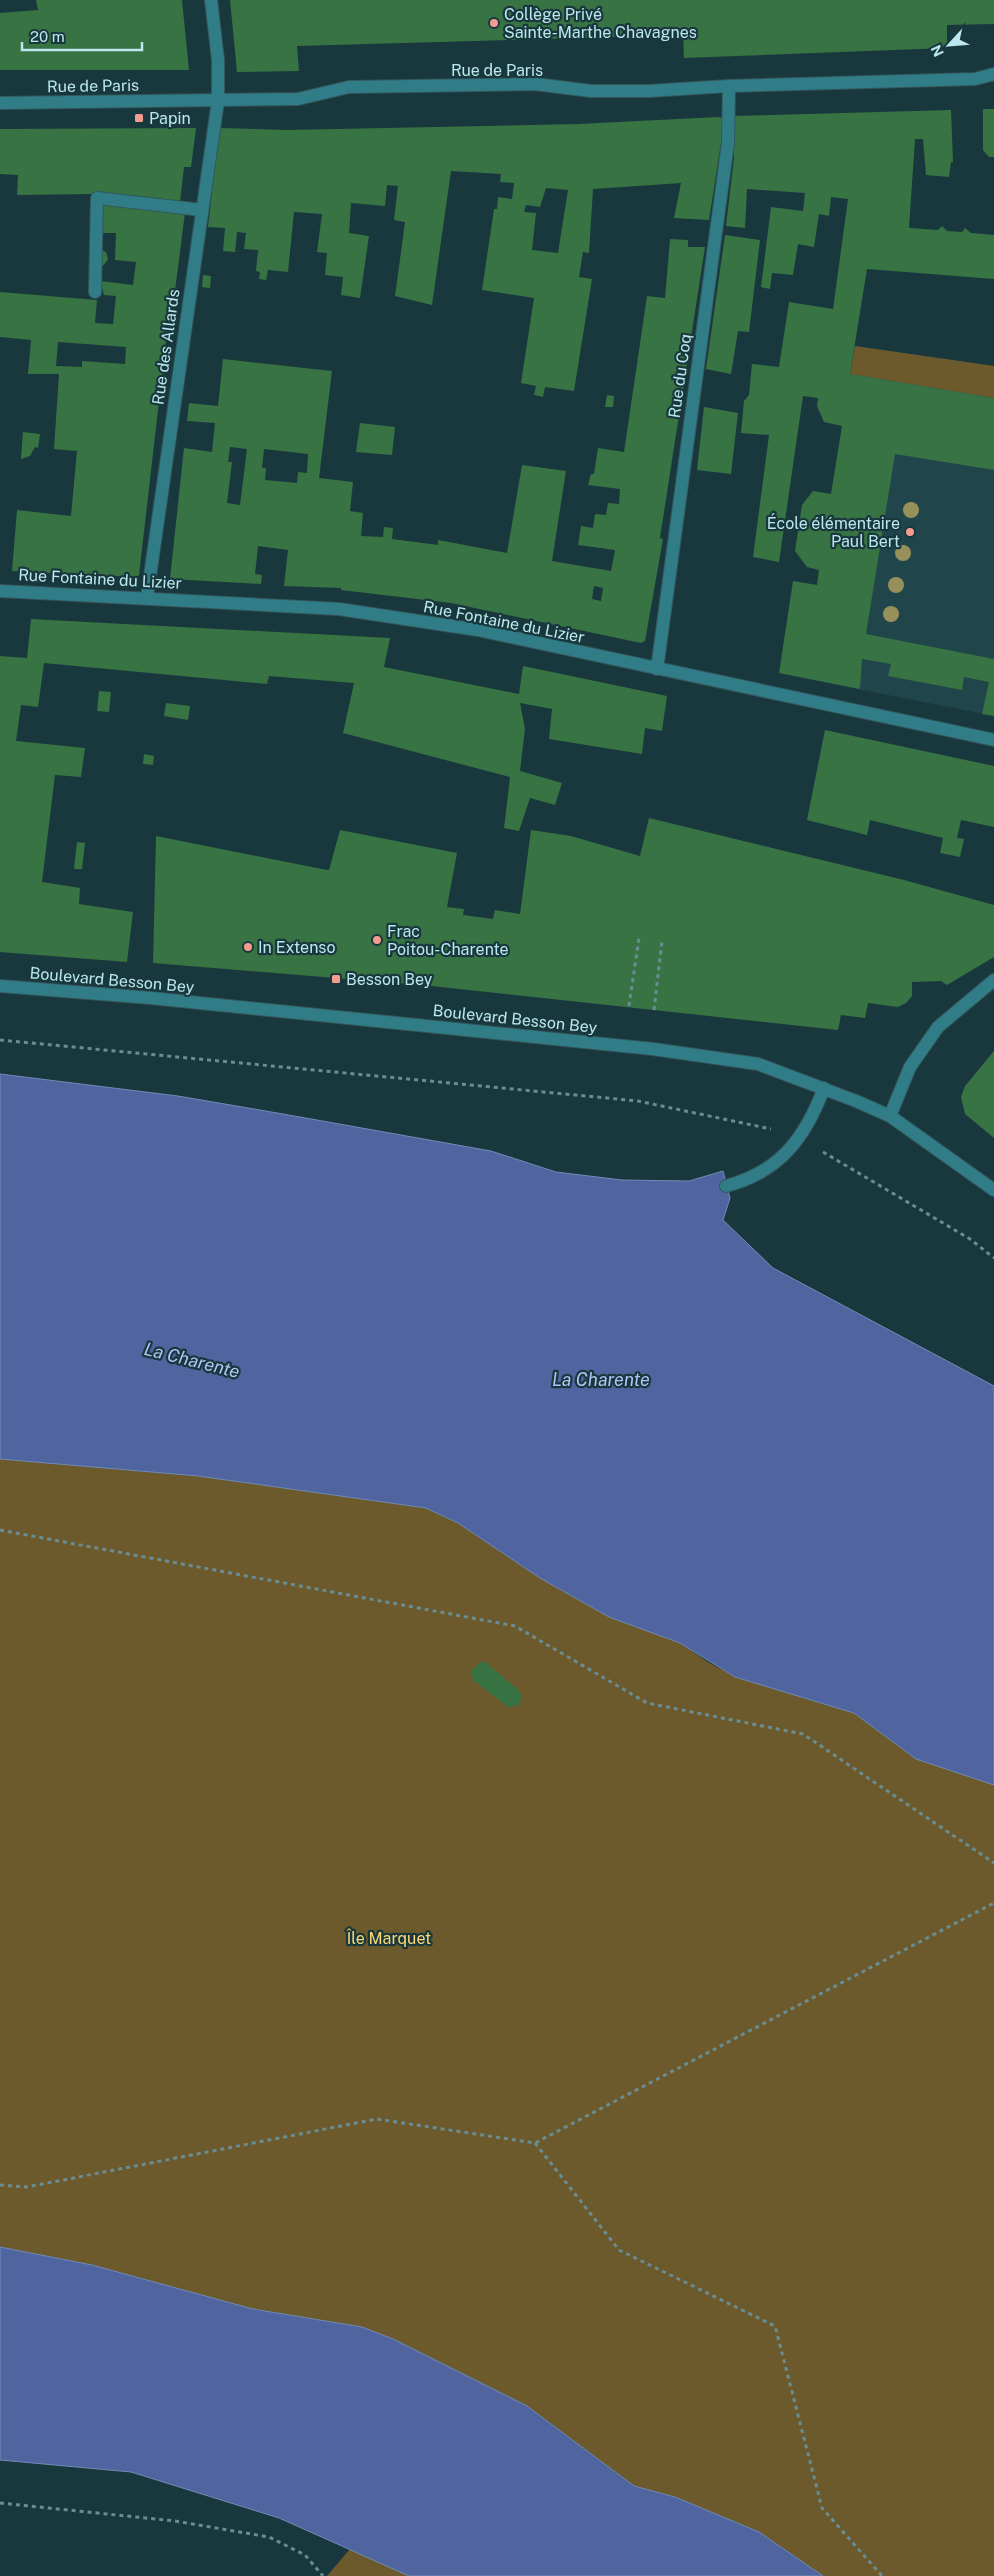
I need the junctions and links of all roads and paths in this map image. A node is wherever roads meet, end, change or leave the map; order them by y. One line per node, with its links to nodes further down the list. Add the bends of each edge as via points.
1 (211, 0): 4 (street, Rue des Allards, via 218,60)
2 (994, 74): 3 (street, Rue de Paris, via 975,79)
3 (729, 86): 4 (street, Rue de Paris, via 630,91 591,91 535,84 349,87 298,99); 10 (street, Rue du Coq, via 728,143)
4 (218, 101): 5 (street, Rue de Paris); 6 (street, Rue des Allards)
5 (0, 104)
6 (202, 210): 7 (street, via 97,198); 9 (street, Rue des Allards)
7 (95, 292)
8 (0, 591): 9 (street, Rue Fontaine du Lizier)
9 (147, 597): 10 (street, Rue Fontaine du Lizier, via 339,609 478,630)
10 (657, 669): 11 (street, Rue Fontaine du Lizier)
11 (994, 740)
12 (639, 938): 16 (path)
13 (662, 941): 17 (path)
14 (994, 980): 20 (street, via 938,1027 910,1067)
15 (0, 986): 19 (street, Boulevard Besson Bey, via 151,998 653,1049 758,1064)
16 (629, 1006)
17 (654, 1010)
18 (0, 1040): 21 (path, via 638,1101 778,1130)
19 (824, 1088): 20 (street, Boulevard Besson Bey); 21 (street, via 812,1118)
20 (890, 1116): 23 (street, Boulevard Besson Bey)
21 (798, 1140): 22 (street, via 776,1163); 24 (path, via 878,1182 970,1239)
22 (726, 1186)
23 (994, 1190)
24 (994, 1258)
25 (0, 1530): 26 (path, via 515,1626 647,1703 804,1734)
26 (994, 1864)
27 (994, 1903): 28 (path)
28 (535, 2143): 29 (path, via 377,2120 27,2188); 32 (path, via 619,2250 775,2326 822,2508)
29 (0, 2185)
30 (0, 2502): 31 (path, via 175,2521 269,2537 305,2555)
31 (323, 2576)
32 (882, 2576)

